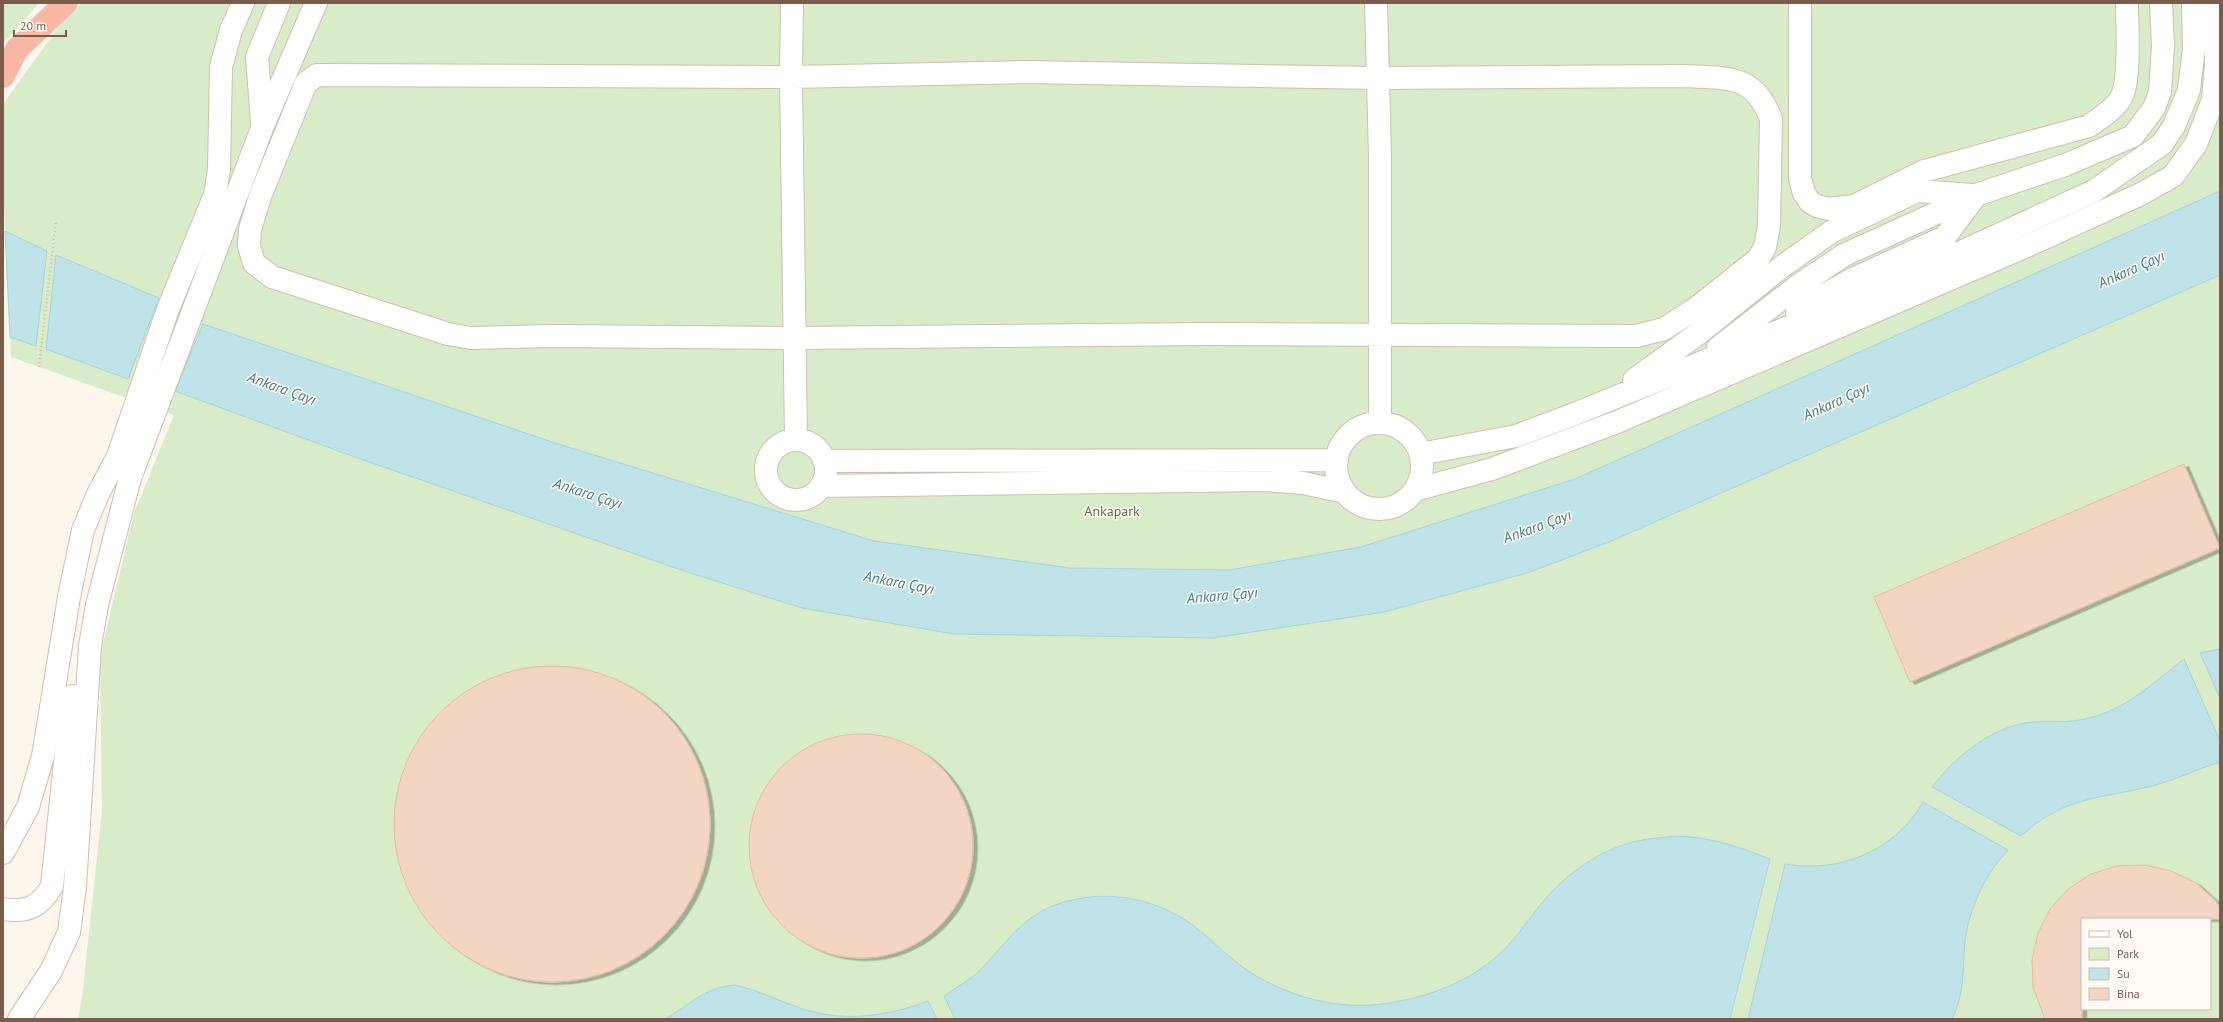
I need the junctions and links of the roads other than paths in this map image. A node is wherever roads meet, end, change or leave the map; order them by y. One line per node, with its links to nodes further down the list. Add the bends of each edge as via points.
1 (66, 3): 15 (highway, via 17,49)
2 (243, 3): 34 (lane, via 231,30 221,67 219,169 215,195 168,309)
3 (279, 3): 18 (lane, via 257,56)
4 (292, 3): 18 (lane)
5 (305, 3): 19 (lane)
6 (316, 3): 20 (lane)
7 (792, 3): 16 (lane)
8 (1376, 3): 17 (lane)
9 (1800, 3): 10 (lane, via 1800,179 1810,202 1829,209 1854,206 1924,171 2056,136 2089,126 2101,118 2122,97 2128,66)
10 (2127, 3)
11 (2161, 3): 22 (lane, via 2163,46 2160,92 2154,108 2133,136 2065,165)
12 (2193, 3): 25 (lane, via 2194,48 2188,90 2174,126 2162,144 2094,191 1865,296)
13 (2215, 3): 14 (lane)
14 (2218, 35): 38 (lane, via 2214,100 2196,144 2173,176 2141,194 2027,246 1617,422 1492,469)
15 (3, 76)
16 (791, 77): 17 (lane, via 1025,72); 26 (lane); 26 (lane, via 317,75 306,83 261,194 250,229 249,246 254,263 272,277 448,334 471,338)
17 (1378, 78): 24 (lane); 24 (lane, via 1712,78 1738,81 1754,89 1765,103 1771,119 1769,226 1765,247 1758,259 1695,309 1664,329 1636,336)
18 (259, 84): 19 (lane)
19 (260, 106): 20 (lane)
20 (262, 128): 42 (lane, via 130,478 97,605 90,653 75,887 69,932 51,971)
21 (1948, 193): 22 (lane); 29 (lane, via 1839,243); 30 (lane, via 1917,191 1831,232)
22 (1976, 195): 23 (lane); 28 (lane, via 1844,255 1799,285)
23 (1960, 216): 25 (lane, via 1945,237 1855,278 1815,300); 27 (lane, via 1849,267 1806,293)
24 (1380, 335): 26 (lane); 31 (lane)
25 (1766, 336): 27 (lane)
26 (794, 338): 32 (lane)
27 (1733, 350): 28 (lane)
28 (1699, 363): 29 (lane)
29 (1649, 383): 30 (lane)
30 (1606, 401): 33 (lane, via 1516,436)
31 (1380, 422): 33 (lane, via 1397,426 1409,434 1418,446); 35 (lane, via 1356,430 1345,439)
32 (796, 440): 36 (lane, via 814,447); 37 (lane, via 777,446 771,454 766,463 768,483 774,491 791,500 810,497)
33 (1420, 454): 38 (lane, via 1422,473)
34 (118, 456): 40 (lane, via 82,530 43,756 28,807); 41 (lane, via 95,553 80,633 52,886 35,906 20,912)
35 (1337, 460): 36 (lane); 39 (lane, via 1338,480)
36 (824, 461): 37 (lane, via 826,473)
37 (821, 486): 39 (lane, via 1265,480 1303,483)
38 (1415, 490): 39 (lane, via 1397,505 1383,509 1369,508 1356,502)
39 (1346, 492)
40 (3, 853)
41 (3, 910)
42 (19, 1019)

